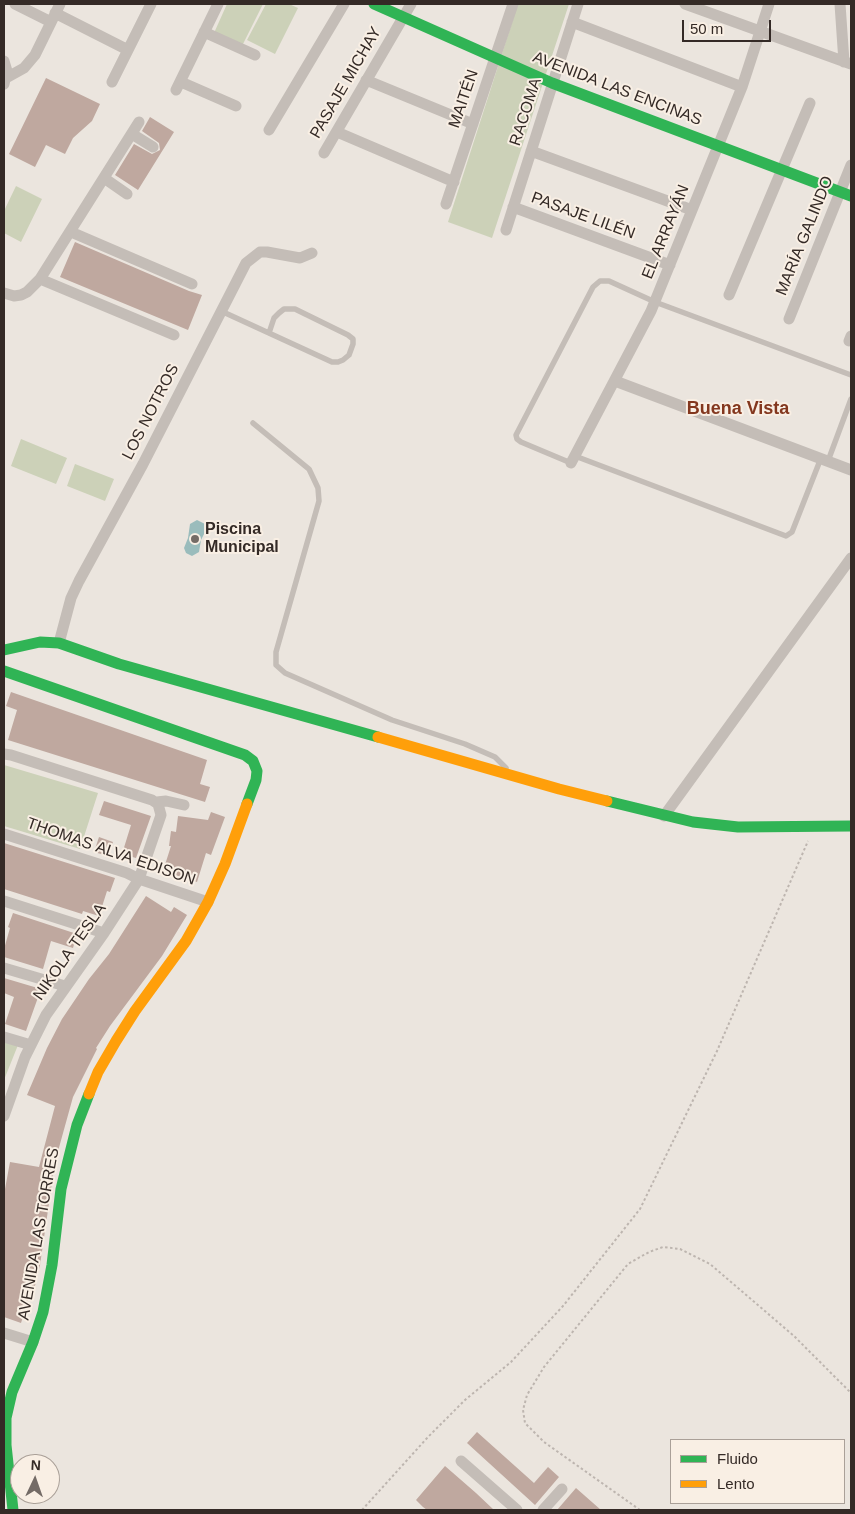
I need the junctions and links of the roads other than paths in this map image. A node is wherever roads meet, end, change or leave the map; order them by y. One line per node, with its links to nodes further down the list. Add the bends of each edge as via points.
1 (15, 4): 13 (street)
2 (151, 4): 18 (street)
3 (218, 4): 16 (street)
4 (344, 4): 32 (street)
5 (374, 4): 14 (street, AVENIDA LAS ENCINAS)
6 (411, 4): 14 (street, PASAJE MICHAY)
7 (513, 4): 20 (street, MAITÉN)
8 (578, 4): 15 (street, RACOMA)
9 (685, 4): 12 (street)
10 (770, 4): 17 (street, EL ARRAYÁN)
11 (840, 4): 22 (street)
12 (705, 7): 17 (street)
13 (55, 13): 18 (street); 24 (street, via 30,62)
14 (403, 16): 20 (street, AVENIDA LAS ENCINAS); 23 (street, PASAJE MICHAY)
15 (572, 22): 26 (street, RACOMA); 27 (street)
16 (204, 32): 19 (street); 29 (street, via 178,86)
17 (760, 32): 22 (street); 27 (street, EL ARRAYÁN)
18 (128, 50): 25 (street)
19 (255, 55)
20 (496, 57): 26 (street, AVENIDA LAS ENCINAS); 31 (street, MAITÉN)
21 (4, 61): 24 (street, via 7,71)
22 (847, 63)
23 (366, 80): 31 (street); 33 (street, PASAJE MICHAY)
24 (5, 82)
25 (112, 82)
26 (552, 83): 35 (street, AVENIDA LAS ENCINAS); 37 (street, RACOMA)
27 (742, 87): 35 (street, EL ARRAYÁN)
28 (810, 103): 40 (street)
29 (236, 106)
30 (139, 122): 34 (street)
31 (473, 124): 42 (street, MAITÉN)
32 (270, 130)
33 (337, 132): 38 (street, PASAJE MICHAY); 42 (street)
34 (132, 134): 36 (street); 41 (street)
35 (718, 146): 40 (street, AVENIDA LAS ENCINAS); 47 (street, EL ARRAYÁN)
36 (153, 147)
37 (531, 151): 46 (street, RACOMA); 47 (street)
38 (324, 153)
39 (851, 165): 44 (street, MARÍA GALINDO)
40 (782, 170): 44 (street, AVENIDA LAS ENCINAS); 55 (street)
41 (104, 178): 43 (street); 49 (street)
42 (454, 182): 45 (street, MAITÉN)
43 (127, 194)
44 (846, 194): 58 (street, MARÍA GALINDO)
45 (446, 204)
46 (513, 207): 48 (street, RACOMA); 51 (street, PASAJE LILÉN)
47 (692, 210): 51 (street, EL ARRAYÁN)
48 (506, 230)
49 (71, 232): 52 (street); 53 (street)
50 (312, 253): 57 (street, LOS NOTROS, via 300,258 260,252 246,263)
51 (670, 265): 56 (street, EL ARRAYÁN)
52 (40, 279): 54 (street, via 27,292 14,296); 60 (street)
53 (192, 284)
54 (4, 293)
55 (729, 295)
56 (655, 302): 61 (lane); 62 (street, EL ARRAYÁN); 65 (lane, via 608,281 597,282 521,424 516,435 519,441)
57 (221, 311): 59 (lane); 69 (street, LOS NOTROS, via 79,581)
58 (789, 319)
59 (269, 333): 59 (lane, via 332,362 349,355 353,344 348,335 289,309 284,309 274,318)
60 (174, 335)
61 (851, 375)
62 (615, 381): 65 (street, EL ARRAYÁN); 66 (street)
63 (851, 399): 66 (lane)
64 (253, 423): 73 (lane, via 309,469 318,488 319,501 276,652 276,665 285,673 392,720 495,758)
65 (573, 459): 66 (lane, via 786,536 792,532)
66 (824, 460): 67 (street)
67 (851, 470)
68 (851, 558): 76 (street)
69 (59, 643): 70 (street, via 40,642); 73 (street, via 119,664)
70 (4, 650)
71 (4, 671): 81 (street, AVENIDA LAS TORRES, via 245,755 255,764 256,780)
72 (4, 754): 74 (street)
73 (515, 776): 76 (street)
74 (158, 805): 75 (street, via 166,801); 79 (street, NIKOLA TESLA, via 161,815)
75 (184, 805)
76 (664, 816): 77 (street, via 738,827)
77 (851, 826)
78 (4, 834): 79 (street, THOMAS ALVA EDISON)
79 (139, 879): 81 (street, THOMAS ALVA EDISON); 82 (street, NIKOLA TESLA)
80 (4, 901): 82 (street)
81 (208, 902): 89 (street, AVENIDA LAS TORRES, via 186,941 116,1041 83,1107 66,1166 50,1282)
82 (104, 933): 84 (street, NIKOLA TESLA)
83 (4, 968): 84 (street)
84 (65, 986): 86 (street, NIKOLA TESLA)
85 (4, 1037): 86 (street)
86 (31, 1046): 87 (street, NIKOLA TESLA)
87 (4, 1116)
88 (4, 1333): 89 (street)
89 (33, 1342): 92 (street, AVENIDA LAS TORRES, via 6,1418 6,1451)
90 (461, 1461): 93 (street)
91 (562, 1488): 94 (street)
92 (13, 1510)
93 (517, 1510)
94 (543, 1510)

